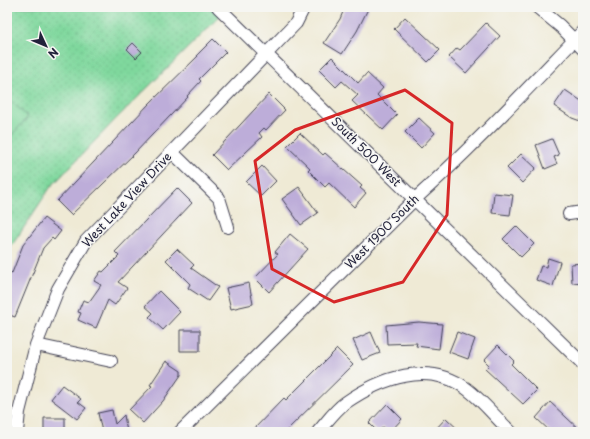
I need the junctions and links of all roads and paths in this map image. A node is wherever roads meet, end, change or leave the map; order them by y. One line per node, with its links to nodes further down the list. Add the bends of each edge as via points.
1 (218, 7): 6 (street, South 500 West)
2 (304, 7): 6 (street, West Lake View Drive, via 296,23)
3 (537, 7): 4 (street)
4 (579, 36): 5 (street); 8 (street, West 1900 South, via 504,114)
5 (583, 49)
6 (267, 54): 7 (street, West Lake View Drive); 8 (street, South 500 West)
7 (172, 152): 11 (street, via 219,198); 12 (street, West Lake View Drive, via 86,241 58,289)
8 (414, 200): 14 (street, South 500 West); 16 (street, West 1900 South)
9 (583, 212): 10 (street)
10 (569, 214)
11 (228, 226)
12 (36, 345): 13 (street); 17 (street, West Lake View Drive, via 19,412)
13 (111, 361)
14 (583, 364)
15 (505, 430): 18 (street, via 466,389 442,376 416,373 381,382 350,400)
16 (184, 431)
17 (17, 432)
18 (318, 432)

